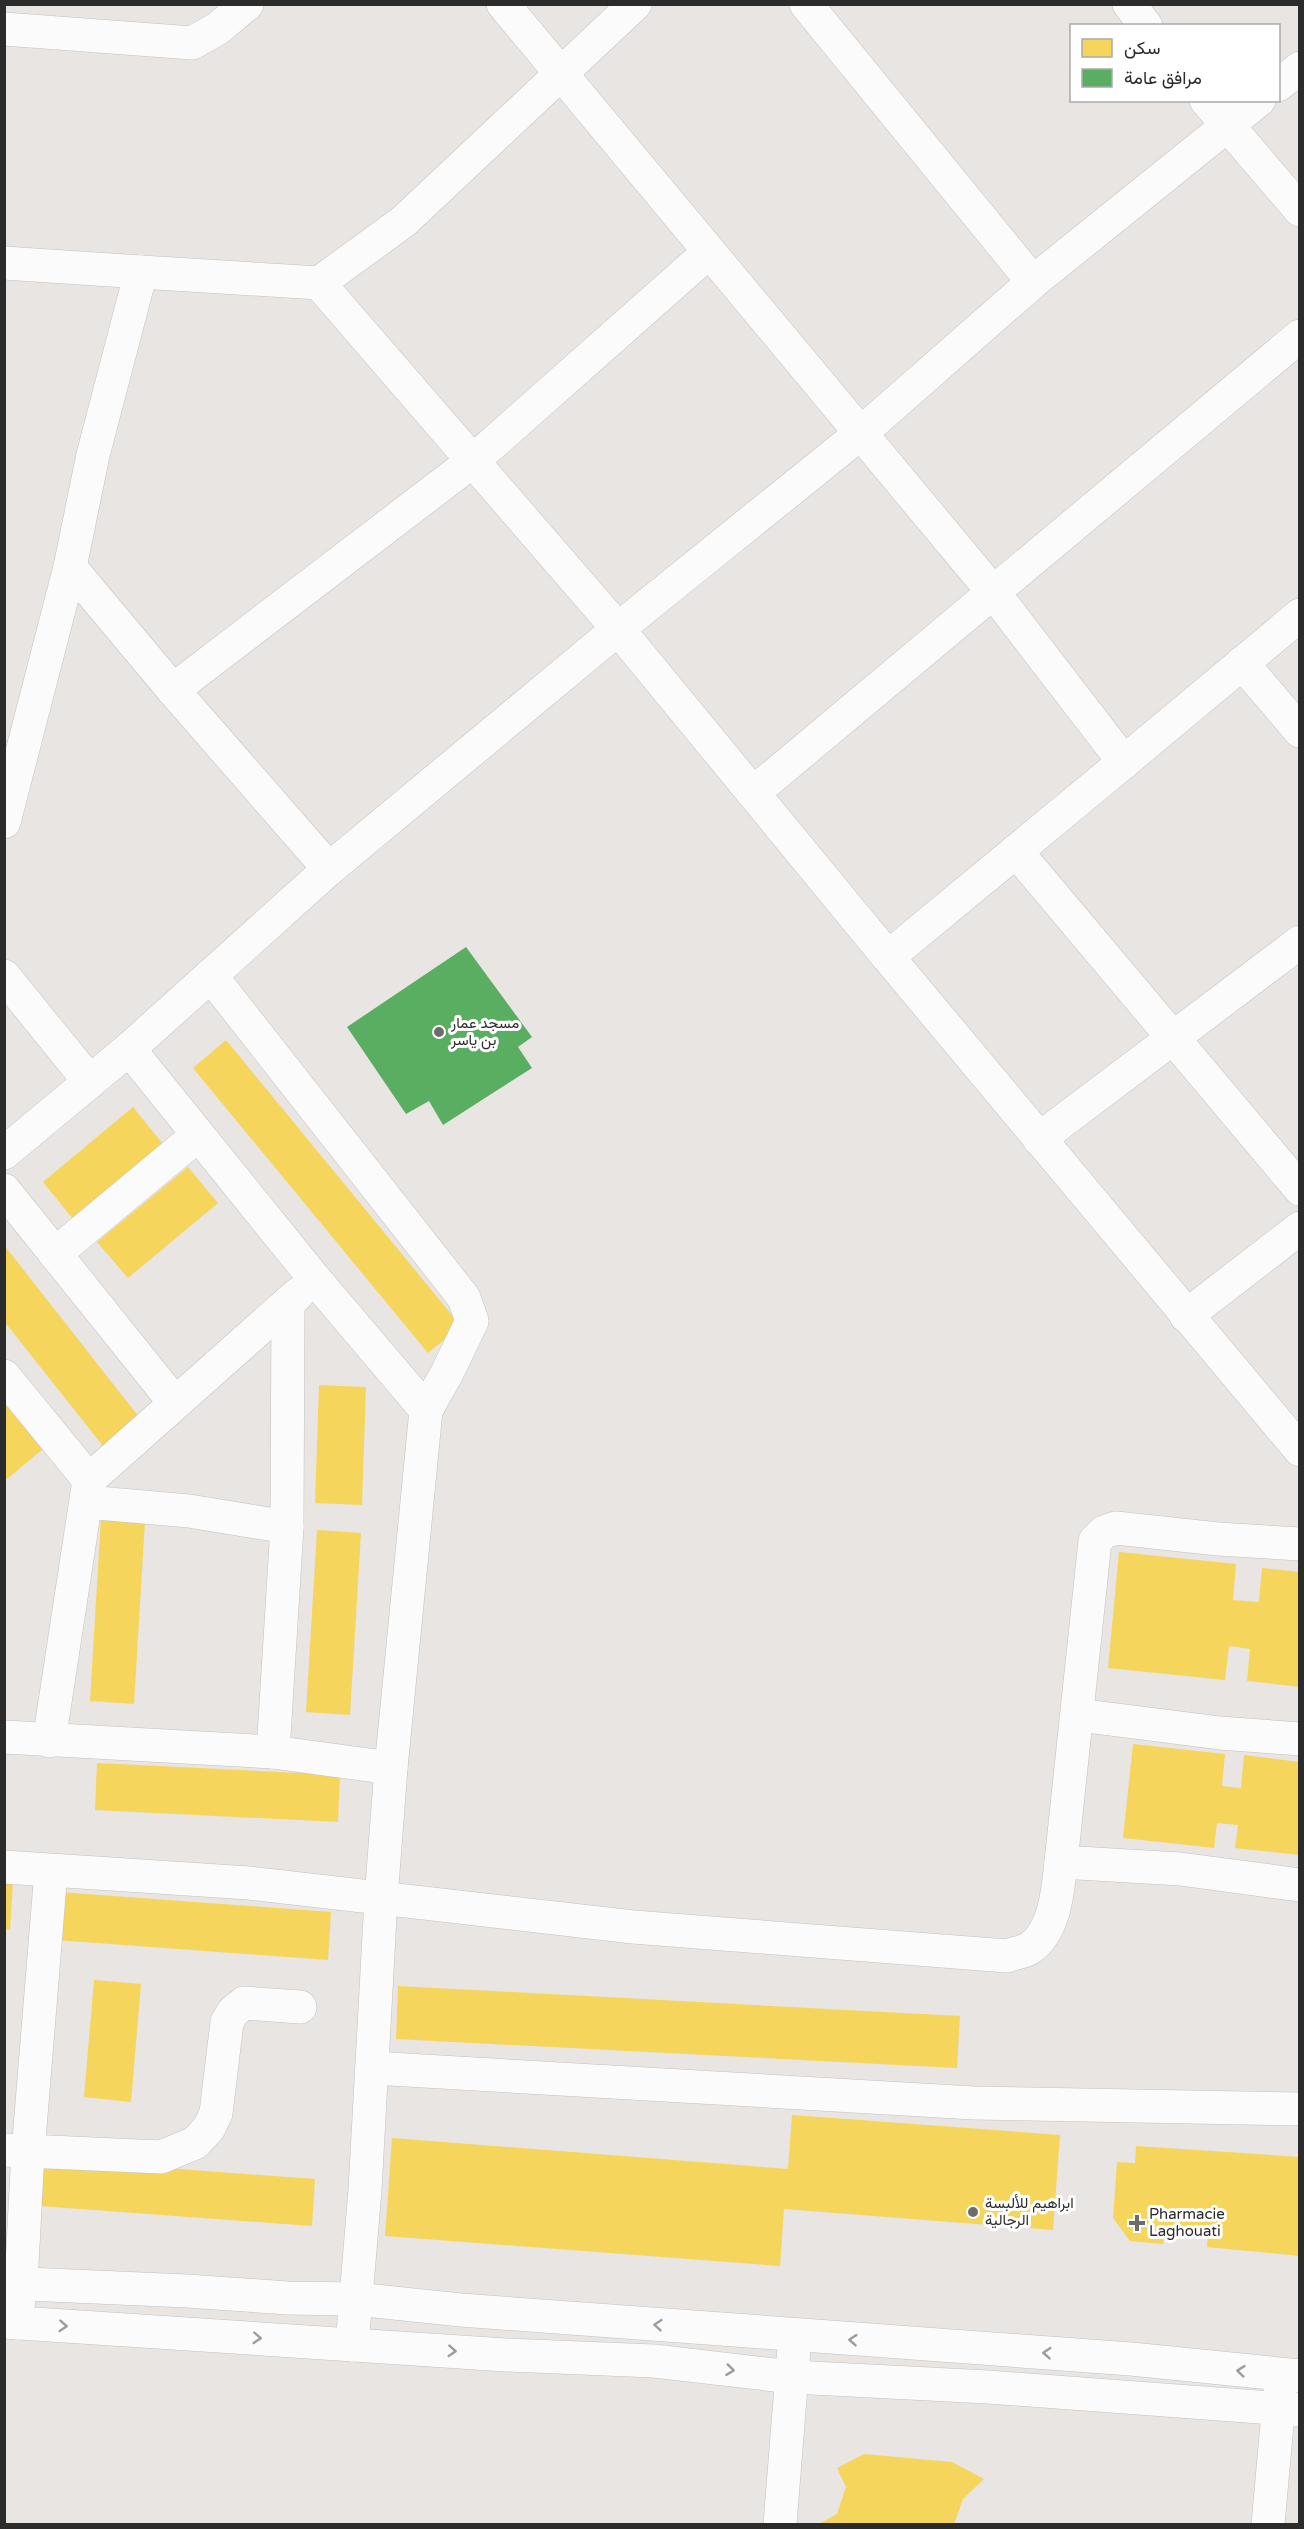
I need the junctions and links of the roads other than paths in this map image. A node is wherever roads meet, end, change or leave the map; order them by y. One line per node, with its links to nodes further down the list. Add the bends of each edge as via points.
1 (247, 4): 7 (street, via 217,29 192,43)
2 (503, 4): 9 (street)
3 (635, 4): 9 (street)
4 (806, 4): 18 (street)
5 (1129, 4): 6 (street)
6 (1144, 24)
7 (4, 29)
8 (1299, 68): 10 (street)
9 (561, 75): 15 (street); 19 (street, via 404,221)
10 (1280, 83)
11 (1208, 102): 13 (street)
12 (1257, 102): 13 (street)
13 (1227, 126): 14 (street); 18 (street)
14 (1299, 210)
15 (710, 252): 21 (street); 22 (street)
16 (4, 263): 17 (street)
17 (141, 272): 19 (street); 23 (street, via 93,455)
18 (1033, 282): 21 (street)
19 (319, 284): 22 (street)
20 (1299, 336): 24 (street)
21 (861, 433): 24 (street); 26 (street)
22 (474, 460): 26 (street); 28 (street)
23 (70, 567): 28 (street); 32 (street)
24 (993, 592): 30 (street); 31 (street)
25 (1299, 615): 27 (street)
26 (618, 630): 31 (street); 34 (street)
27 (1242, 663): 29 (street); 30 (street)
28 (173, 690): 34 (street)
29 (1299, 731)
30 (1124, 762): 33 (street)
31 (753, 793): 36 (street)
32 (4, 822)
33 (1016, 851): 36 (street); 39 (street)
34 (329, 869): 38 (street)
35 (1296, 953): 39 (street)
36 (888, 957): 43 (street)
37 (4, 976): 41 (street)
38 (211, 976): 40 (street); 54 (street, via 464,1298 472,1321)
39 (1173, 1038): 43 (street); 45 (street)
40 (129, 1049): 41 (street); 42 (street)
41 (90, 1082): 44 (street)
42 (198, 1135): 48 (street); 49 (street)
43 (1039, 1139): 51 (street)
44 (4, 1153)
45 (1299, 1189)
46 (4, 1190): 48 (street)
47 (1299, 1228): 51 (street)
48 (56, 1254): 53 (street)
49 (314, 1278): 50 (street); 54 (street)
50 (288, 1303): 53 (street); 57 (street)
51 (1186, 1316): 55 (street)
52 (4, 1376): 56 (street)
53 (175, 1403): 56 (street)
54 (426, 1410): 64 (street)
55 (1299, 1450)
56 (87, 1491): 57 (street); 62 (street)
57 (287, 1527): 63 (street)
58 (1299, 1544): 59 (street, via 1116,1528 1104,1532 1095,1540)
59 (1078, 1714): 61 (street); 65 (street)
60 (4, 1737): 62 (street)
61 (1299, 1739)
62 (49, 1741): 63 (street)
63 (273, 1752): 64 (street)
64 (391, 1768): 69 (street)
65 (1061, 1862): 68 (street, via 1180,1869); 69 (street, via 1058,1893 1045,1930 1030,1948 1007,1956 633,1927)
66 (4, 1867): 67 (street)
67 (51, 1871): 69 (street, via 249,1883); 73 (street)
68 (1299, 1885)
69 (381, 1899): 71 (street)
70 (300, 2007): 73 (street, via 244,2003 233,2012 227,2022 216,2113 195,2143 161,2157)
71 (372, 2068): 72 (street, via 974,2103); 75 (street)
72 (1299, 2109)
73 (16, 2151): 74 (street)
74 (13, 2283): 75 (street); 76 (street)
75 (356, 2298): 77 (street, one-way to 75); 78 (street)
76 (10, 2322): 78 (street, one-way to 78)
77 (795, 2336): 79 (street, one-way to 77); 80 (street)
78 (352, 2344): 80 (street, one-way to 80, via 654,2361)
79 (1290, 2375): 81 (street)
80 (792, 2377): 81 (street); 82 (street)
81 (1290, 2409): 83 (street)
82 (780, 2524)
83 (1268, 2524)

